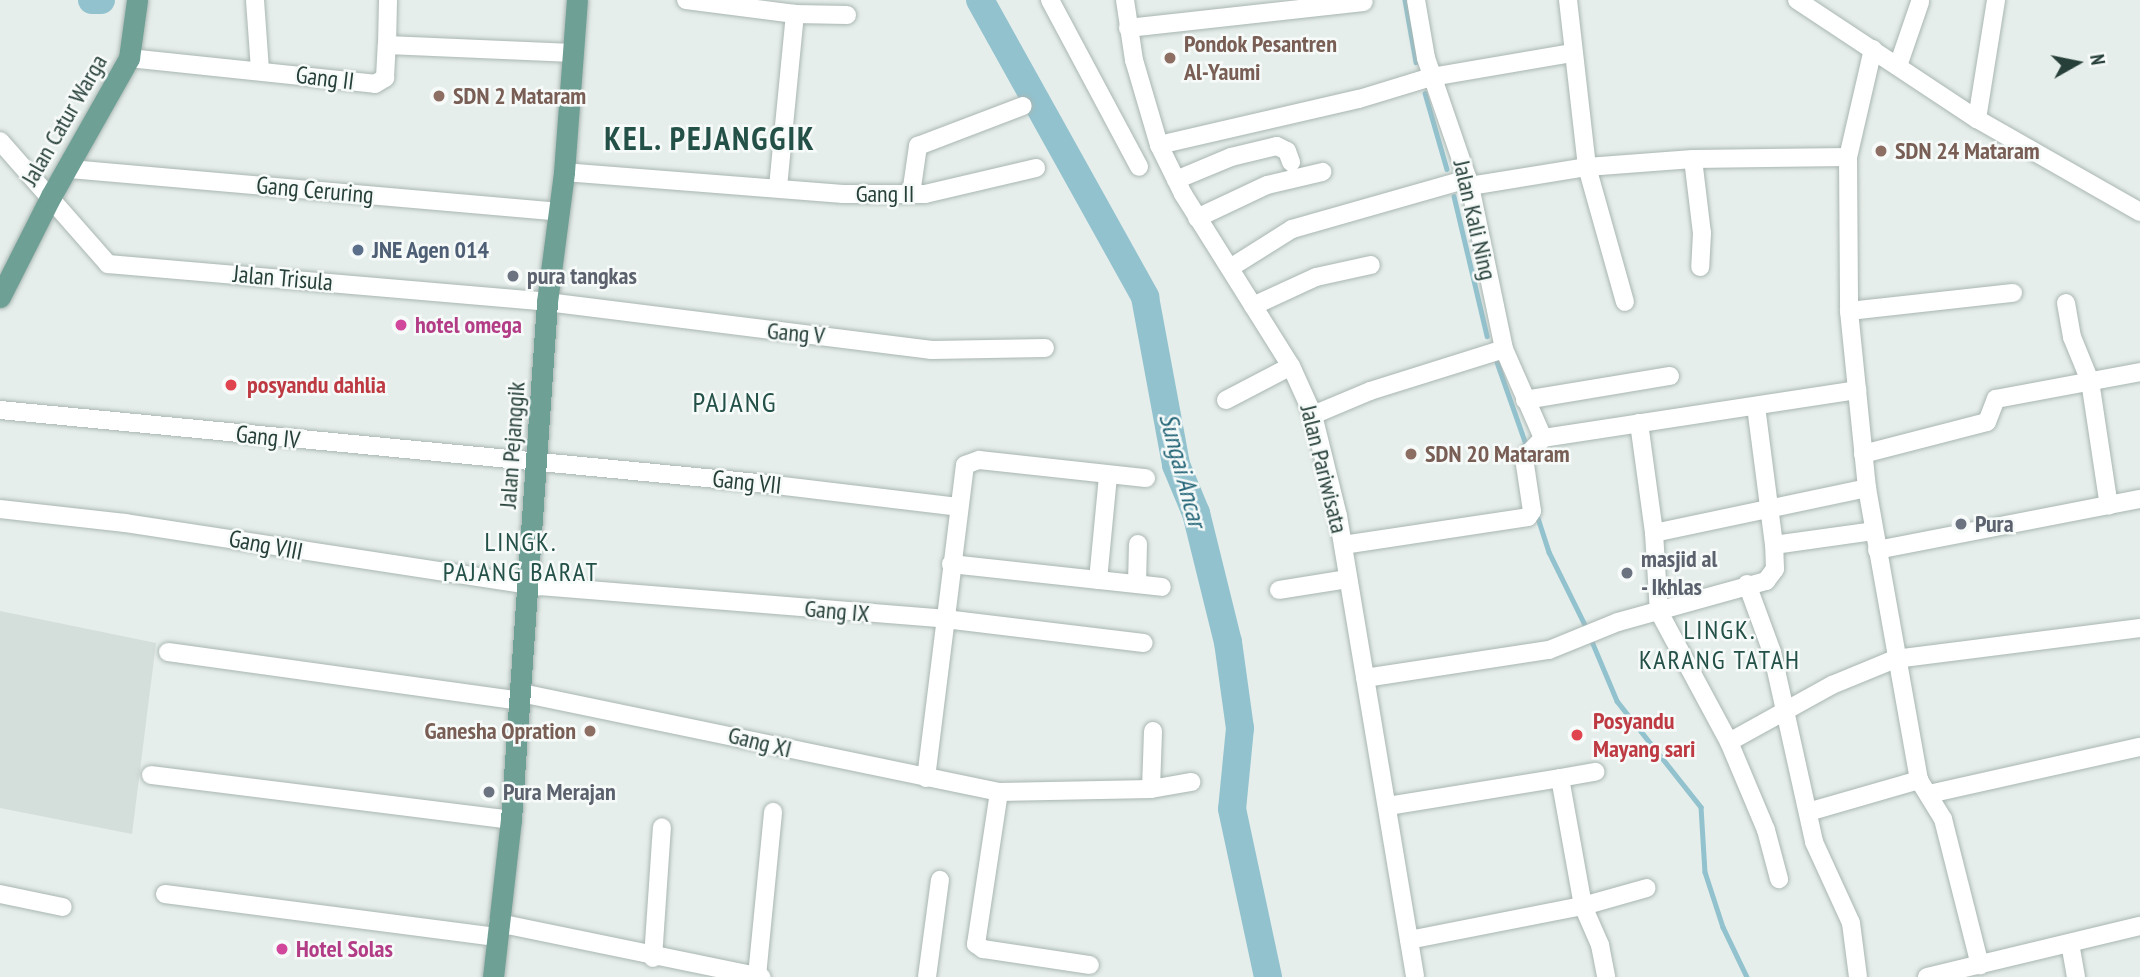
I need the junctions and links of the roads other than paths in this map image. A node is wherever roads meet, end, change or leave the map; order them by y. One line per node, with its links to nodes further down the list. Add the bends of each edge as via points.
1 (137, 0): 18 (main road, Jalan Catur Warga)
2 (255, 0): 23 (street)
3 (388, 0): 17 (street)
4 (577, 0): 20 (main road, Jalan Pejanggik)
5 (685, 0): 14 (street)
6 (1050, 0): 32 (street)
7 (1125, 0): 16 (street, Jalan Pariwisata)
8 (1416, 0): 24 (street, Jalan Kali Ning)
9 (1568, 0): 21 (street)
10 (1797, 0): 19 (street)
11 (1996, 0): 26 (street)
12 (1364, 2): 16 (street)
13 (1920, 2): 22 (street)
14 (795, 14): 15 (street); 40 (street)
15 (847, 15)
16 (1128, 28): 28 (street, Jalan Pariwisata, via 1139,84)
17 (387, 45): 20 (street); 23 (street, Gang II, via 385,78 375,84)
18 (132, 48): 23 (street, Gang II); 35 (main road, Jalan Catur Warga)
19 (1873, 49): 22 (street); 29 (street)
20 (573, 53): 37 (main road, Jalan Pejanggik)
21 (1571, 53): 24 (street); 33 (street)
22 (1898, 66): 26 (street)
23 (260, 71)
24 (1432, 77): 28 (street, via 1359,99); 39 (street, Jalan Kali Ning)
25 (1023, 106): 41 (street, via 918,146)
26 (1977, 119): 44 (street)
27 (0, 141): 42 (street, Jalan Trisula)
28 (1159, 145): 38 (street, Jalan Pariwisata)
29 (1848, 157): 30 (street); 55 (street)
30 (1693, 159): 33 (street); 47 (street, via 1702,233)
31 (1291, 162): 38 (street, via 1287,151 1277,146 1231,157)
32 (1139, 167)
33 (1587, 167): 39 (street); 52 (street)
34 (1036, 168): 41 (street, Gang II, via 954,191)
35 (69, 169): 42 (main road, Jalan Catur Warga); 43 (street, Gang Ceruring)
36 (1322, 172): 45 (street, via 1267,185)
37 (564, 173): 40 (street, Gang II); 43 (main road, Jalan Pejanggik)
38 (1176, 180): 45 (street, Jalan Pariwisata)
39 (1469, 183): 48 (street, via 1330,215 1292,229); 57 (street, Jalan Kali Ning)
40 (778, 187): 41 (street, Gang II)
41 (911, 194)
42 (51, 196): 50 (main road, Jalan Catur Warga); 51 (street, Jalan Trisula, via 78,235 108,264)
43 (560, 212): 51 (main road, Jalan Pejanggik)
44 (2140, 212)
45 (1197, 218): 48 (street, Jalan Pariwisata)
46 (1371, 265): 54 (street, via 1316,277)
47 (1700, 267)
48 (1230, 268): 54 (street, Jalan Pariwisata)
49 (2013, 293): 55 (street)
50 (0, 297)
51 (547, 302): 56 (street, Gang V, via 932,350); 71 (main road, Jalan Pejanggik)
52 (1625, 302)
53 (2066, 303): 61 (street, via 2072,337)
54 (1253, 306): 58 (street, Jalan Pariwisata)
55 (1849, 311): 62 (street)
56 (1045, 348)
57 (1504, 349): 64 (street, Jalan Kali Ning); 67 (street, via 1370,391)
58 (1291, 366): 63 (street); 67 (street, Jalan Pariwisata)
59 (2140, 372): 61 (street)
60 (1670, 376): 64 (street)
61 (2090, 381): 70 (street, via 1996,399 1987,422); 76 (street)
62 (1857, 390): 65 (street); 70 (street)
63 (1226, 400)
64 (1525, 400): 69 (street, Jalan Kali Ning)
65 (1756, 406): 68 (street); 78 (street)
66 (0, 410): 71 (street, Gang IV)
67 (1313, 415): 83 (street, Jalan Pariwisata)
68 (1639, 423): 69 (street); 81 (street)
69 (1534, 445): 83 (street, Jalan Kali Ning, via 1528,517)
70 (1863, 454): 74 (street)
71 (537, 463): 77 (street, Gang VII); 91 (main road, Jalan Pejanggik)
72 (1108, 476): 73 (street); 77 (street, via 979,460 965,465); 88 (street)
73 (1146, 478)
74 (1867, 488): 78 (street); 80 (street)
75 (2140, 499): 76 (street)
76 (2109, 506): 85 (street)
77 (958, 507): 86 (street)
78 (1769, 507): 81 (street); 84 (street)
79 (1, 509): 91 (street, Gang VIII, via 125,523)
80 (1873, 531): 84 (street); 85 (street)
81 (1654, 533): 94 (street)
82 (1138, 544): 89 (street)
83 (1343, 545): 87 (street, Jalan Pariwisata)
84 (1774, 545): 90 (street, via 1775,569 1766,581)
85 (1877, 550): 99 (street)
86 (951, 564): 88 (street); 95 (street)
87 (1348, 579): 93 (street); 100 (street, Jalan Pariwisata)
88 (1098, 580): 89 (street)
89 (1137, 584): 92 (street)
90 (1747, 584): 94 (street); 102 (street, via 1772,652)
91 (530, 585): 95 (street, Gang IX); 101 (main road, Jalan Pejanggik)
92 (1162, 587)
93 (1279, 590)
94 (1659, 612): 100 (street, via 1525,655); 104 (street)
95 (945, 620): 97 (street, Gang IX); 108 (street)
96 (2140, 628): 99 (street)
97 (1144, 643)
98 (168, 652): 101 (street, Gang XI)
99 (1895, 659): 102 (street, via 1832,685); 111 (street)
100 (1365, 678): 114 (street, Jalan Pariwisata)
101 (521, 697): 108 (street, Gang XI); 117 (main road, Jalan Pejanggik)
102 (1785, 713): 104 (street); 116 (street)
103 (1153, 731): 112 (street)
104 (1729, 742): 119 (street, via 1766,830)
105 (2140, 747): 111 (street)
106 (1595, 772): 109 (street)
107 (151, 775): 117 (street)
108 (926, 778): 113 (street, Gang XI)
109 (1560, 778): 114 (street); 124 (street)
110 (1191, 782): 112 (street, Gang XI)
111 (1924, 787): 116 (street); 132 (street, via 1943,819)
112 (1151, 789): 113 (street, Gang XI)
113 (999, 792): 131 (street, via 976,944 983,949)
114 (1388, 806): 128 (street, Jalan Pariwisata)
115 (773, 812): 133 (street)
116 (1808, 812): 138 (street, via 1823,867 1851,923)
117 (511, 820): 127 (main road, Jalan Pejanggik)
118 (662, 827): 130 (street)
119 (1779, 879)
120 (940, 880): 135 (street)
121 (1647, 888): 124 (street)
122 (0, 894): 125 (street)
123 (165, 894): 127 (street)
124 (1583, 906): 128 (street); 137 (street, via 1600,945)
125 (63, 907)
126 (2140, 926): 129 (street)
127 (497, 930): 130 (street); 134 (main road, Jalan Pejanggik)
128 (1409, 940): 136 (street, Jalan Pariwisata)
129 (2070, 943): 132 (street); 140 (street)
130 (653, 958): 133 (street)
131 (1090, 965)
132 (1980, 965): 139 (street)
133 (760, 976)
134 (492, 977)
135 (927, 977)
136 (1415, 977)
137 (1606, 977)
138 (1858, 977)
139 (1927, 977)
140 (2076, 977)

